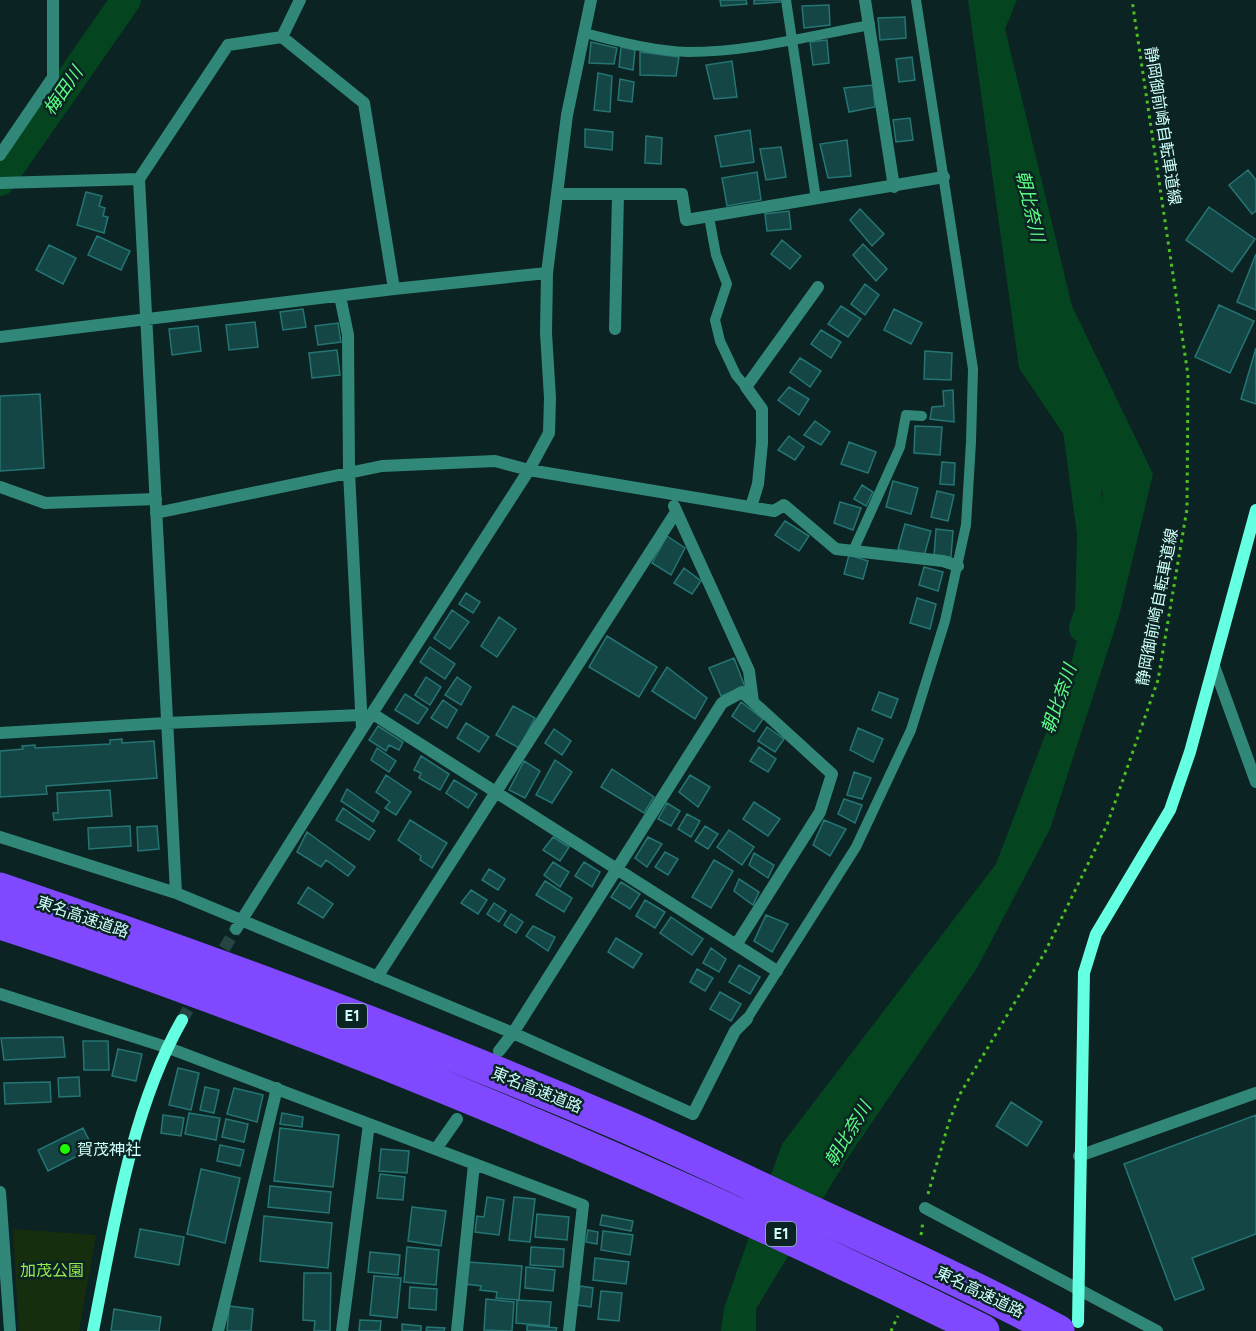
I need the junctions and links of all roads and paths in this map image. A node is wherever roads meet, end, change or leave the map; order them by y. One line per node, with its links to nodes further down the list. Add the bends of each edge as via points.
1 (53, 0): 12 (street, via 54,77)
2 (300, 0): 10 (street)
3 (591, 0): 9 (street)
4 (786, 0): 11 (lane)
5 (865, 0): 8 (street)
6 (916, 0): 13 (lane)
7 (1132, 0): 73 (path, 静岡御前崎自転車道線, via 1188,375 1187,509 1158,680 1107,825 1045,952 960,1094)
8 (870, 25): 11 (lane); 16 (street)
9 (584, 33): 11 (lane, via 686,52); 17 (street, via 567,114)
10 (282, 37): 14 (street, via 228,45); 23 (street, via 364,103)
11 (792, 39): 19 (lane)
12 (0, 155)
13 (944, 177): 16 (street); 40 (lane, via 973,369 966,525)
14 (139, 180): 15 (street); 25 (street)
15 (0, 183)
16 (894, 187): 19 (street)
17 (557, 194): 18 (street); 21 (street)
18 (618, 194): 20 (street, via 682,194 686,220); 26 (street)
19 (816, 199): 20 (street)
20 (709, 217): 28 (lane, via 716,255 727,284 715,320 720,341)
21 (547, 273): 23 (street); 30 (street, via 549,433)
22 (818, 287): 28 (street)
23 (394, 289): 24 (street)
24 (340, 296): 25 (street); 31 (street, via 348,335)
25 (148, 320): 27 (street); 34 (street)
26 (615, 329)
27 (0, 338)
28 (746, 387): 35 (street, via 762,409 758,484)
29 (922, 416): 39 (lane, via 906,415 900,447)
30 (529, 470): 31 (street, via 495,461 382,466); 33 (street); 43 (street)
31 (350, 472): 38 (street); 43 (street)
32 (0, 487): 34 (street, via 45,503)
33 (668, 494): 35 (street); 37 (street)
34 (156, 499): 38 (street)
35 (751, 507): 39 (street, via 774,511 784,505 836,549)
36 (1256, 510): 41 (street)
37 (676, 512): 42 (street, via 749,671); 47 (street)
38 (156, 513): 44 (street)
39 (853, 551): 40 (street)
40 (958, 566): 56 (lane, via 911,730 856,847)
41 (1214, 666): 46 (street); 70 (street, via 1170,810 1096,934 1084,973)
42 (753, 702): 49 (street, via 741,692 722,703); 55 (street, via 832,774 820,812)
43 (367, 714): 44 (street); 47 (street); 53 (street, via 362,729)
44 (166, 723): 45 (street); 51 (street)
45 (0, 733)
46 (1256, 782)
47 (495, 792): 49 (street); 58 (street)
48 (0, 837): 51 (street)
49 (617, 868): 55 (street); 62 (street)
50 (0, 889): 77 (highway, 東名高速道路 / E1, via 130,933 414,1040 621,1125)
51 (176, 893): 53 (street)
52 (0, 923): 57 (highway, 東名高速道路 / E1)
53 (238, 925): 58 (street)
54 (0, 939): 57 (highway)
55 (736, 945): 56 (street)
56 (777, 971): 60 (lane)
57 (145, 972): 85 (highway, 東名高速道路 / E1, via 373,1057 607,1155)
58 (377, 977): 62 (street)
59 (0, 994): 63 (street)
60 (747, 1019): 62 (street, via 735,1030 693,1114)
61 (182, 1020): 63 (street)
62 (513, 1033): 64 (street)
63 (166, 1047): 65 (street); 79 (street, via 124,1183)
64 (499, 1051)
65 (277, 1088): 68 (street); 80 (street)
66 (1256, 1093): 70 (street)
67 (458, 1119): 69 (street)
68 (369, 1124): 69 (street); 81 (street)
69 (436, 1149): 71 (street)
70 (1080, 1156): 75 (street)
71 (474, 1164): 82 (street); 83 (street, via 583,1205)
72 (0, 1192): 78 (street)
73 (925, 1208): 74 (path, 静岡御前崎自転車道線); 75 (street)
74 (920, 1243)
75 (1078, 1288): 77 (street); 86 (street)
76 (898, 1316): 84 (path)
77 (1068, 1327)
78 (10, 1331)
79 (93, 1331)
80 (219, 1331)
81 (342, 1331)
82 (457, 1331)
83 (569, 1331)
84 (891, 1331)
85 (983, 1331)
86 (1157, 1331)

